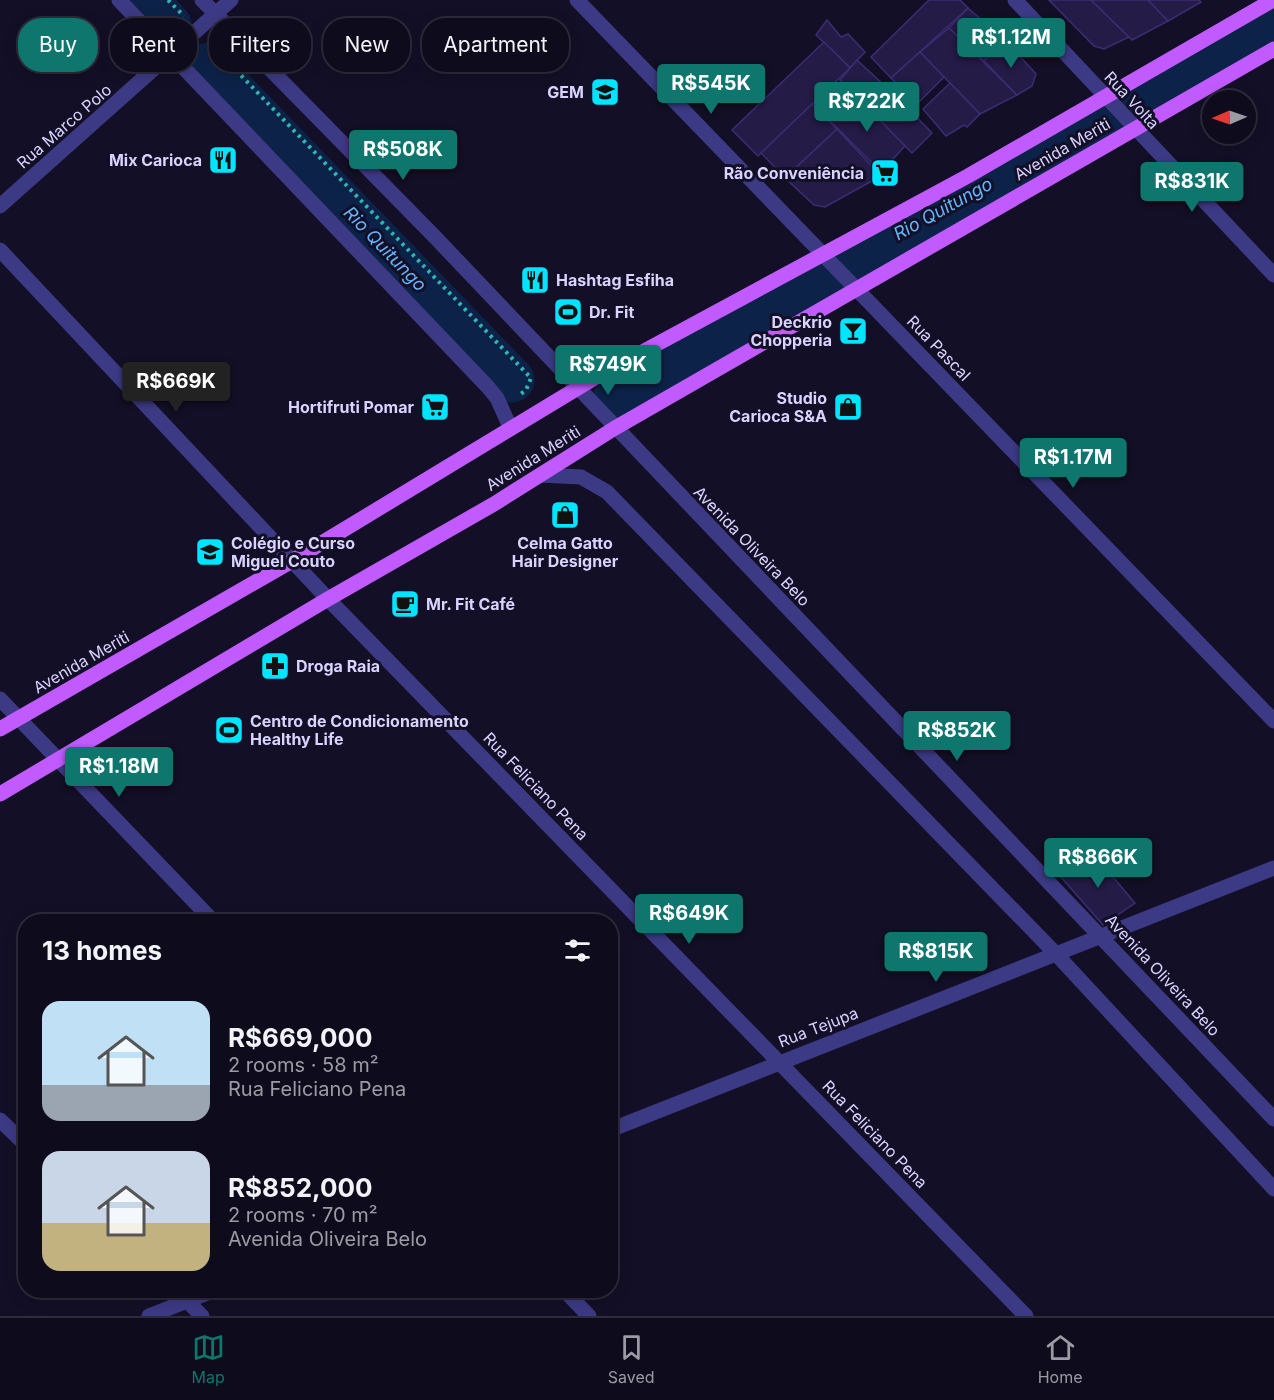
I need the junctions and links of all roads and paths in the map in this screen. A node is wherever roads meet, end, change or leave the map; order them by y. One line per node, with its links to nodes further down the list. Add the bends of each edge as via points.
1 (119, 0): 8 (street)
2 (202, 0): 7 (street, Avenida Oliveira Belo)
3 (231, 0): 7 (street, Rua Marco Polo)
4 (577, 0): 17 (street, Rua Pascal)
5 (1015, 0): 13 (street, Rua Volta)
6 (1273, 0): 13 (main road, Avenida Meriti)
7 (216, 15): 9 (street, Rua Marco Polo); 20 (street, Avenida Oliveira Belo)
8 (136, 18)
9 (197, 32)
10 (1274, 49): 14 (main road, Avenida Meriti)
11 (153, 72): 15 (street, Rua Marco Polo)
12 (188, 72): 21 (street, via 487,386)
13 (1108, 100): 14 (street, Rua Volta); 17 (main road, Avenida Meriti)
14 (1130, 124): 18 (street, Rua Volta); 19 (main road, Avenida Meriti)
15 (0, 206)
16 (0, 250): 24 (street, Rua Feliciano Pena)
17 (826, 258): 19 (street, Rua Pascal); 20 (main road, Avenida Meriti)
18 (1274, 275)
19 (852, 284): 22 (main road, Avenida Meriti); 28 (street, Rua Pascal)
20 (577, 387): 21 (main road, Avenida Meriti); 22 (street, Avenida Oliveira Belo)
21 (510, 427): 24 (main road, Avenida Meriti)
22 (615, 428): 23 (main road, Avenida Meriti); 34 (street, Avenida Oliveira Belo)
23 (540, 475): 25 (main road, Avenida Meriti); 35 (street, via 581,477 607,492)
24 (292, 561): 25 (street, Rua Feliciano Pena); 27 (main road, Avenida Meriti)
25 (328, 598): 30 (main road, Avenida Meriti); 36 (street, Rua Feliciano Pena)
26 (0, 699): 27 (street)
27 (19, 718): 29 (main road, Avenida Meriti); 30 (street)
28 (1274, 721)
29 (0, 729)
30 (59, 758): 31 (main road, Avenida Meriti); 33 (street)
31 (0, 794)
32 (1274, 868): 34 (street, Rua Tejupa)
33 (206, 914)
34 (1101, 936): 35 (street, Rua Tejupa); 37 (street, Avenida Oliveira Belo)
35 (1056, 954): 36 (street, Rua Tejupa); 41 (street)
36 (780, 1061): 39 (street, Rua Tejupa); 49 (street, Rua Feliciano Pena)
37 (1274, 1119)
38 (0, 1120): 40 (street)
39 (618, 1127)
40 (18, 1137)
41 (1274, 1188)
42 (184, 1298): 45 (street)
43 (195, 1298): 45 (street)
44 (572, 1298): 48 (street)
45 (187, 1301): 46 (street); 47 (street)
46 (149, 1316)
47 (202, 1316)
48 (589, 1316)
49 (1026, 1316)

